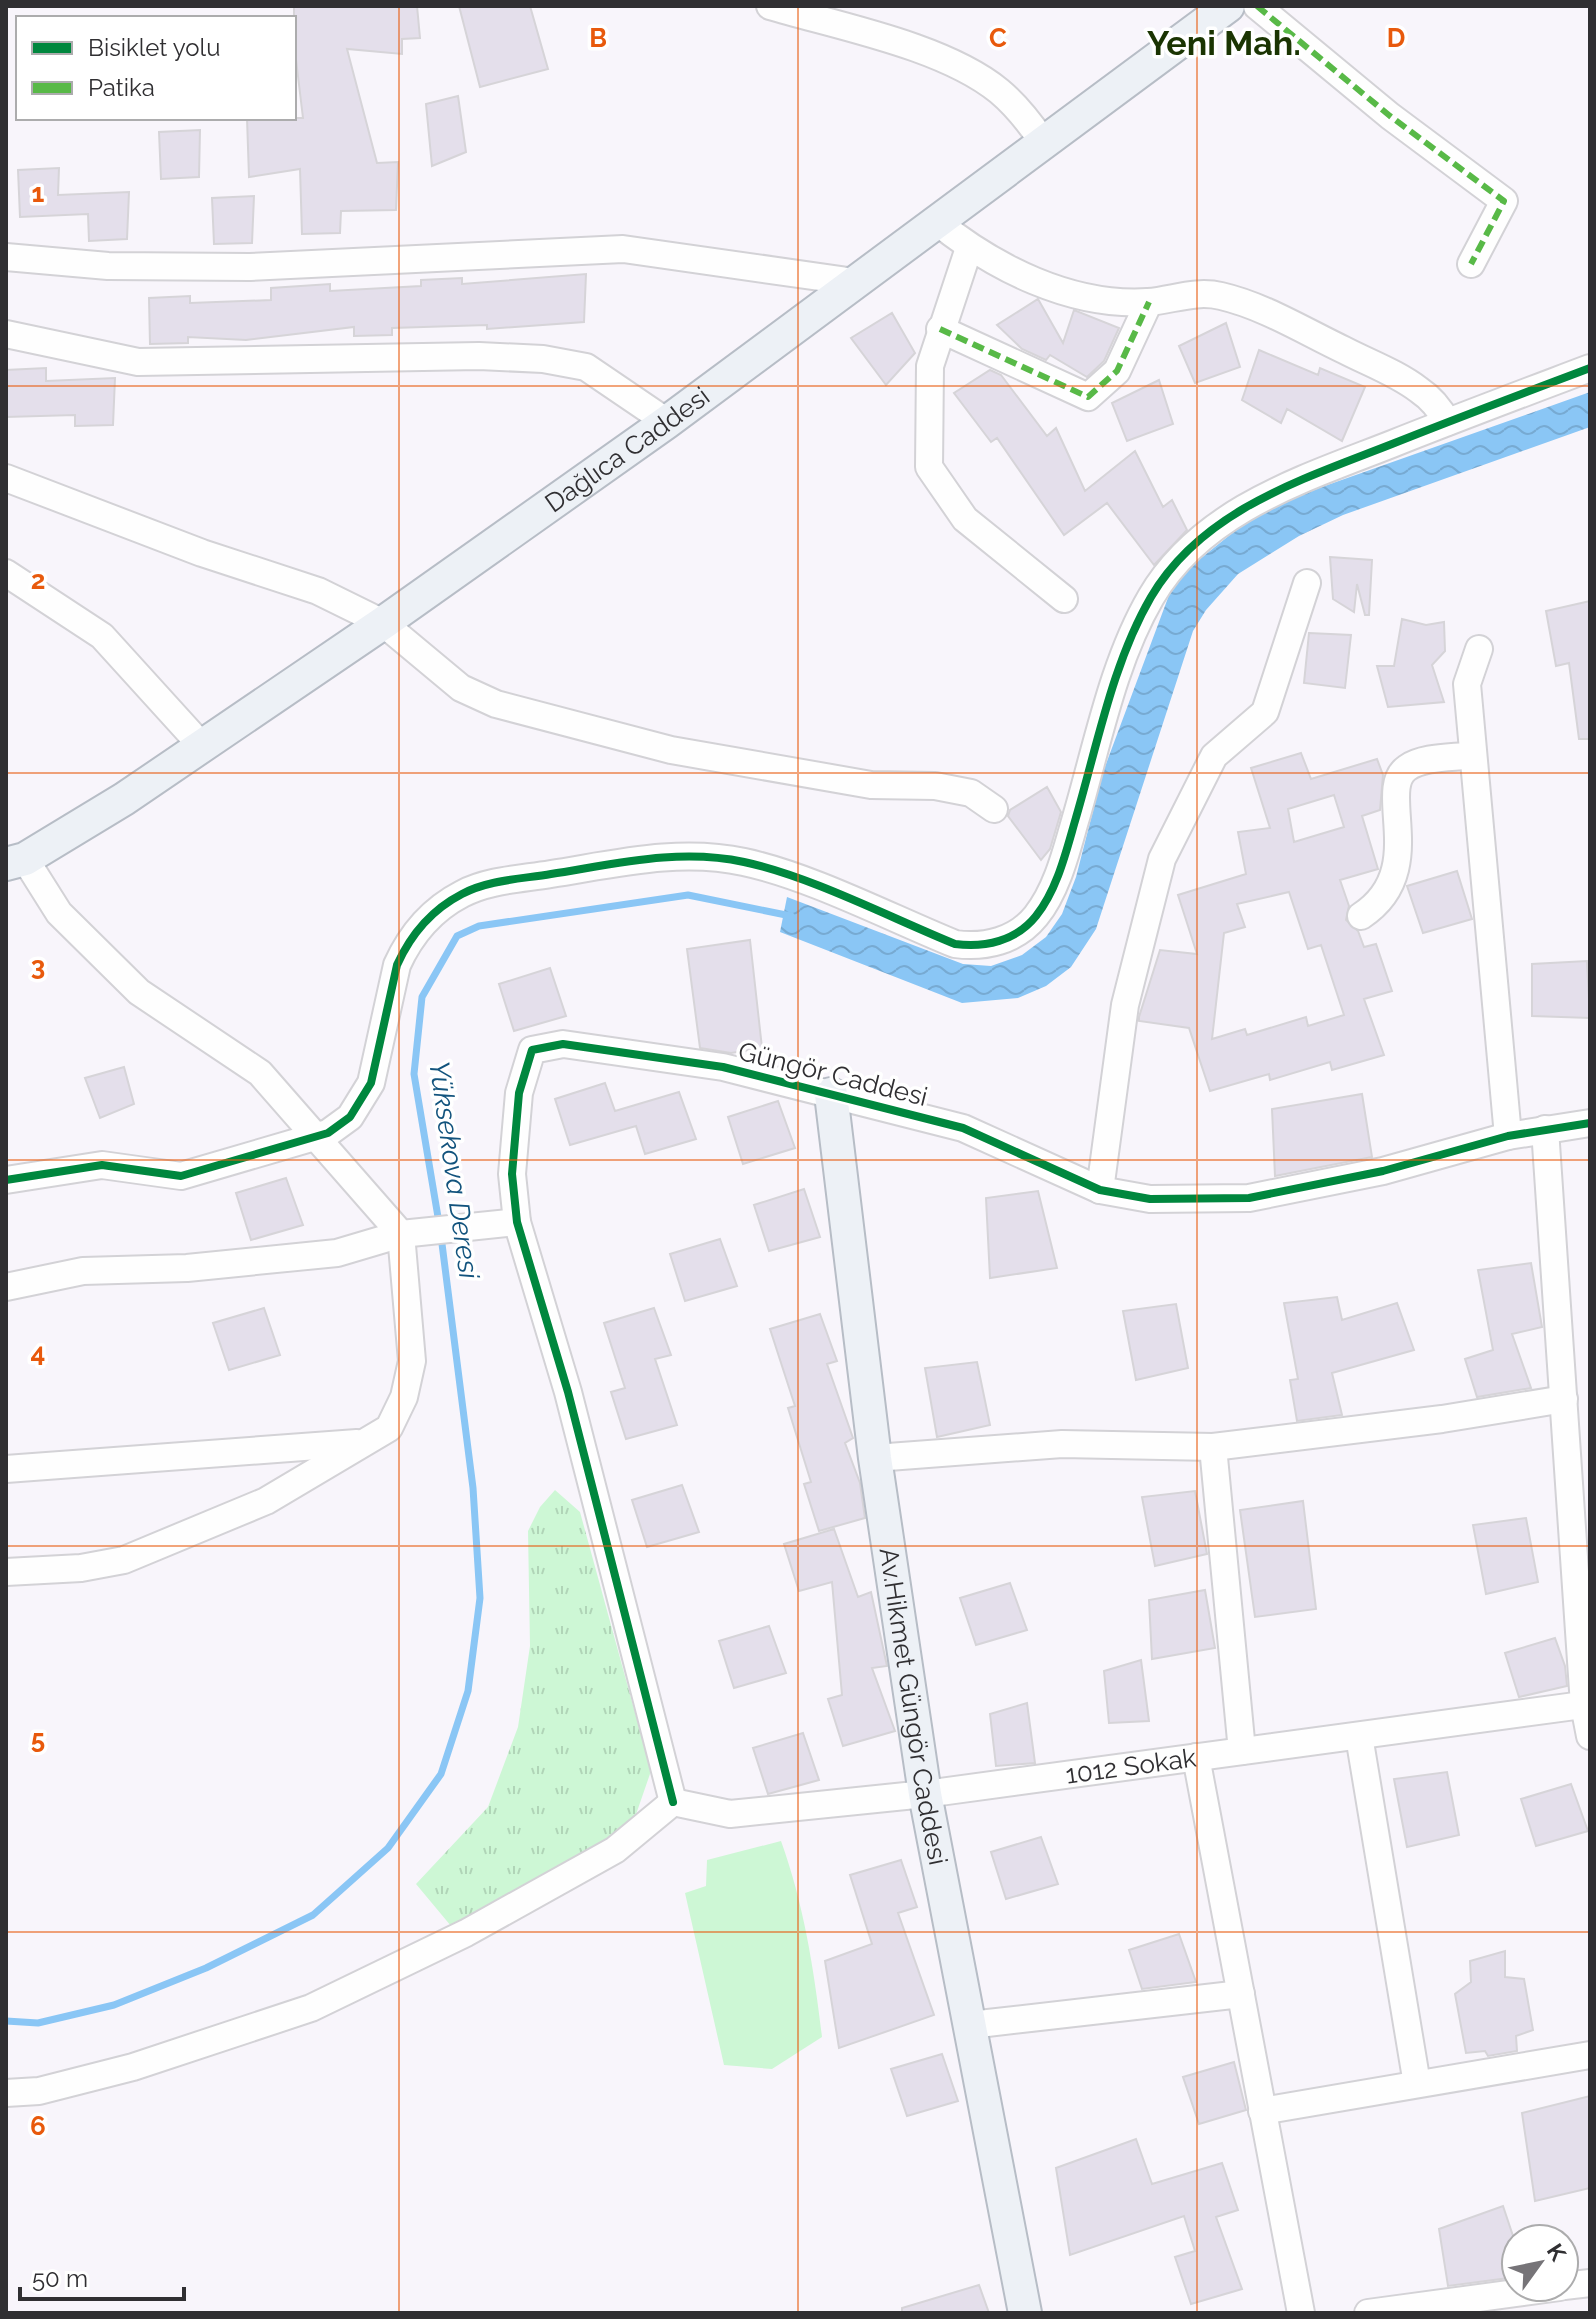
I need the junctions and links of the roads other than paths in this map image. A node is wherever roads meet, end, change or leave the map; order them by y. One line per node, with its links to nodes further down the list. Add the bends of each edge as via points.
1 (770, 6): 4 (street, via 918,49 962,70 1022,112)
2 (1257, 6): 8 (street, via 1504,201)
3 (1211, 10): 4 (main road, Dağlıca Caddesi)
4 (1043, 142): 5 (main road, Dağlıca Caddesi)
5 (936, 221): 6 (street); 9 (main road, Dağlıca Caddesi)
6 (969, 248): 10 (street, via 1053,287); 11 (street)
7 (6, 257): 9 (street, via 108,266 250,267 623,249)
8 (1471, 264)
9 (855, 282): 14 (main road, Dağlıca Caddesi)
10 (1149, 302): 11 (street, via 1117,371 1088,397); 15 (street, via 1189,294 1218,295 1252,305 1409,382 1435,403)
11 (940, 329): 19 (street, via 930,366 929,467 965,519)
12 (6, 334): 14 (street, via 138,362 543,359 586,367)
13 (1590, 368): 15 (street)
14 (667, 422): 20 (main road, Dağlıca Caddesi)
15 (1447, 422): 31 (street, via 1271,492 1221,523 1162,579 1128,647 1046,902 1012,936 984,945 955,944 791,876 718,858 667,857 483,886 445,904 410,939 397,965 365,1096 339,1126)
16 (6, 478): 20 (street, via 318,591)
17 (6, 573): 22 (street, via 102,636)
18 (1307, 583): 33 (street, via 1265,712 1214,756 1162,859 1125,1005)
19 (1064, 599)
20 (383, 623): 22 (main road, Dağlıca Caddesi); 24 (street, via 461,688 496,704 671,750 871,785 935,786 971,793)
21 (1479, 649): 23 (street, via 1467,674)
22 (201, 745): 25 (main road, Dağlıca Caddesi, via 124,799)
23 (1473, 755): 26 (street, via 1417,763 1396,779 1396,869 1386,894); 30 (street)
24 (994, 809)
25 (16, 862): 31 (street, via 139,992 260,1073)
26 (1361, 916)
27 (831, 1094): 33 (street, Güngör Caddesi, via 963,1128); 34 (street, Güngör Caddesi, via 723,1067 563,1044 532,1050 519,1093 512,1174); 40 (main road, Av.Hikmet Güngör Caddesi)
28 (1590, 1123): 29 (street, Güngör Caddesi)
29 (1545, 1129): 30 (street, Güngör Caddesi); 37 (street)
30 (1508, 1136): 33 (street, Güngör Caddesi, via 1383,1171 1249,1198 1150,1199)
31 (316, 1139): 32 (street, via 181,1176 102,1165); 35 (street)
32 (6, 1180)
33 (1100, 1190)
34 (517, 1222): 35 (street); 50 (street, Güngör Caddesi, via 573,1408)
35 (401, 1234): 36 (street, via 337,1253 187,1268 83,1271); 38 (street, via 412,1361 404,1397 389,1428)
36 (6, 1287)
37 (1564, 1399): 39 (street); 41 (street)
38 (364, 1443): 42 (street); 43 (street, via 266,1501 124,1560)
39 (1213, 1447): 40 (street, via 1062,1444); 47 (street)
40 (875, 1458): 49 (main road, Av.Hikmet Güngör Caddesi)
41 (1579, 1462): 44 (street)
42 (6, 1469)
43 (6, 1572)
44 (1587, 1705): 45 (street, 1012 Sokak); 46 (street)
45 (1359, 1736): 47 (street, 1012 Sokak); 54 (street)
46 (1590, 1736)
47 (1242, 1751): 48 (street, 1012 Sokak)
48 (1196, 1757): 49 (street, 1012 Sokak); 51 (street)
49 (925, 1794): 50 (street, 1012 Sokak, via 730,1814); 52 (main road, Av.Hikmet Güngör Caddesi)
50 (673, 1802): 55 (street, via 615,1850 466,1933 311,2008 133,2067 39,2091)
51 (1241, 1994): 52 (street); 56 (street)
52 (970, 2025): 58 (main road, Av.Hikmet Güngör Caddesi)
53 (1590, 2055): 54 (street)
54 (1417, 2084): 56 (street)
55 (6, 2093)
56 (1262, 2111): 59 (street)
57 (1500, 2295): 60 (street)
58 (1025, 2313)
59 (1301, 2313)
60 (1368, 2313)

